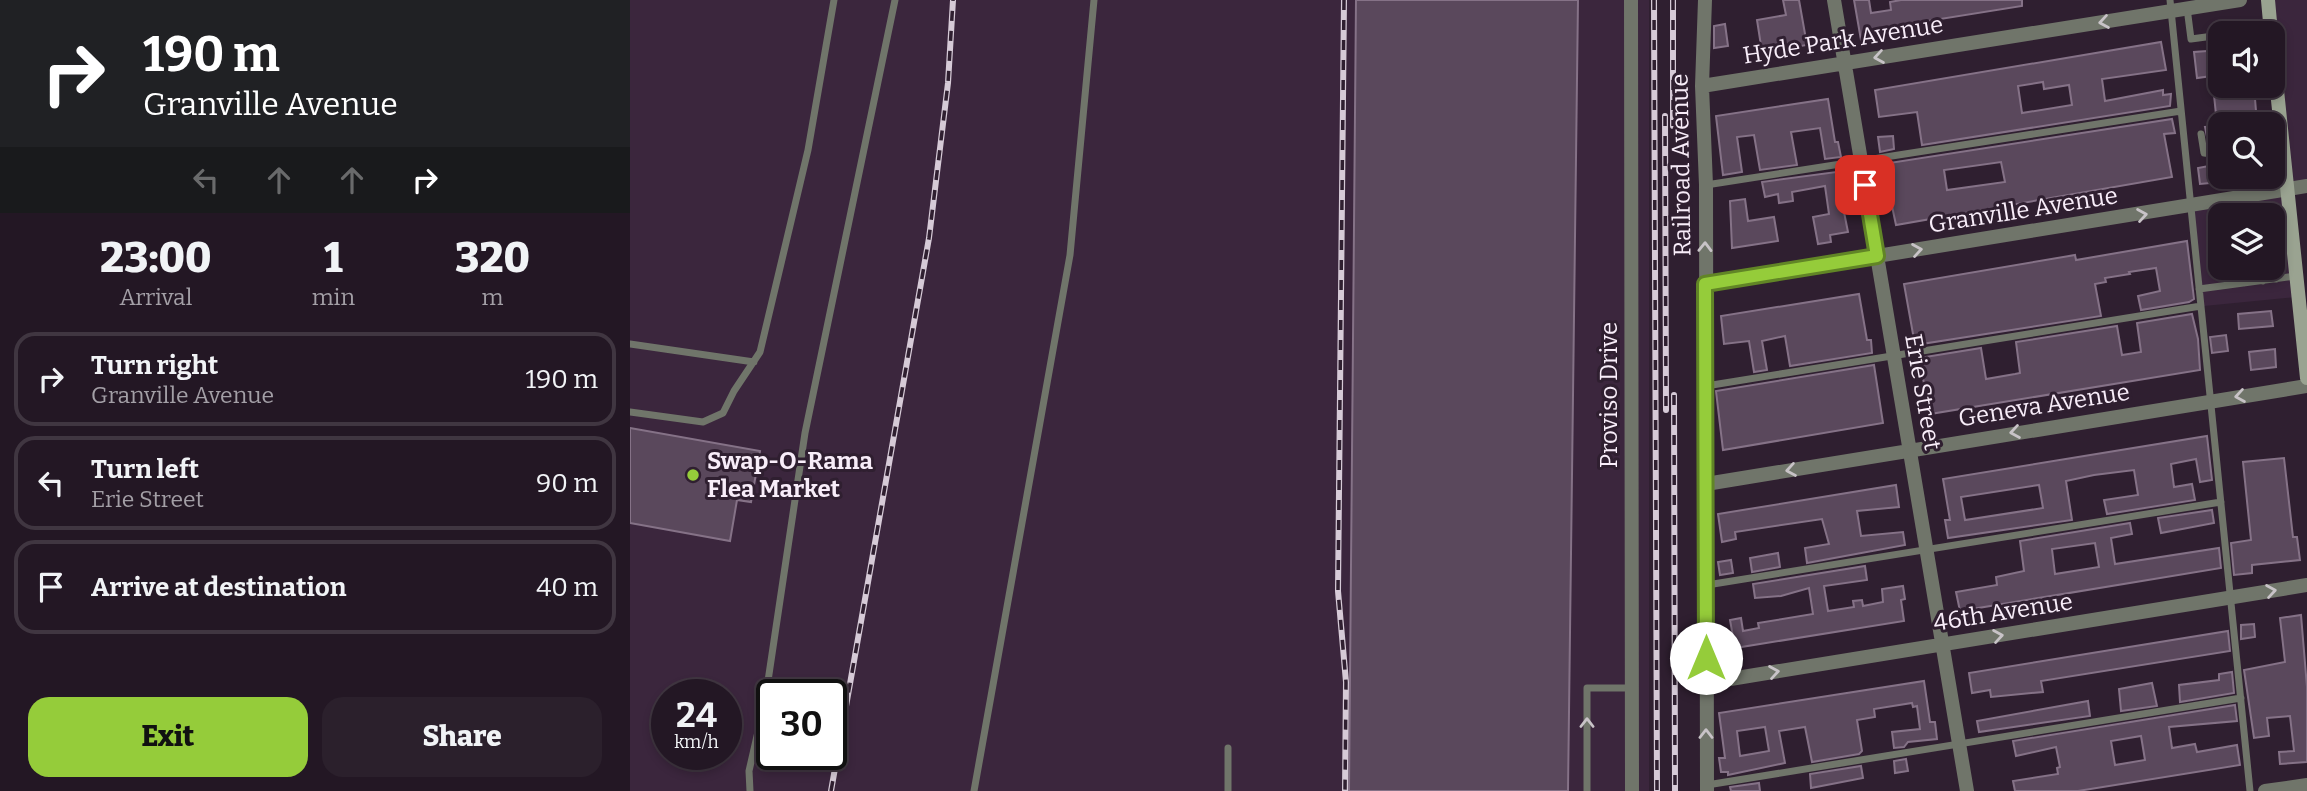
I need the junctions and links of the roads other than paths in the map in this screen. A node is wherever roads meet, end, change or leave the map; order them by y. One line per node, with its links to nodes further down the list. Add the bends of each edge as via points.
1 (834, 0): 38 (lane, via 782,269 761,352)
2 (895, 0): 59 (lane, via 805,433 765,701 749,771)
3 (1094, 0): 60 (lane, via 1070,255)
4 (1631, 0): 53 (street, Proviso Drive)
5 (1705, 0): 14 (street, Railroad Avenue)
6 (1834, 0): 13 (street, Erie Street)
7 (2239, 0): 10 (street, Hyde Park Avenue)
8 (2268, 0): 11 (main road)
9 (2170, 5): 10 (street, Hyde Park Avenue); 13 (street, Hyde Park Avenue, one-way to 13); 15 (lane)
10 (2187, 8): 12 (lane, via 2191,39)
11 (2270, 21)
12 (2208, 37)
13 (1844, 63): 14 (street, Hyde Park Avenue); 18 (street, Erie Street)
14 (1702, 86): 20 (street, Railroad Avenue)
15 (2181, 111): 18 (lane); 23 (lane)
16 (2201, 134): 17 (lane, via 2204,153)
17 (2208, 153)
18 (1861, 161): 20 (lane); 26 (street, Erie Street)
19 (2285, 181): 22 (main road)
20 (1706, 185): 33 (street, Railroad Avenue, one-way to 20)
21 (2307, 186): 22 (street, Granville Avenue)
22 (2287, 190): 23 (street, Granville Avenue); 24 (main road)
23 (2191, 207): 26 (street, Granville Avenue, one-way to 23); 34 (lane)
24 (2291, 227): 25 (lane); 27 (main road)
25 (2285, 228)
26 (1877, 256): 33 (street, Granville Avenue); 37 (street, Erie Street)
27 (2296, 276): 28 (lane); 39 (main road)
28 (2285, 278)
29 (2244, 280): 32 (lane)
30 (2270, 280): 31 (lane)
31 (2263, 281): 32 (lane)
32 (2244, 283): 34 (lane)
33 (1705, 284): 41 (street, Railroad Avenue)
34 (2199, 289): 35 (lane)
35 (2201, 306): 37 (lane); 42 (lane)
36 (630, 344): 38 (lane)
37 (1893, 354): 41 (lane); 44 (street, Erie Street)
38 (754, 362): 43 (lane, via 723,413 704,422)
39 (2307, 378)
40 (2307, 386): 42 (street, Geneva Avenue, one-way to 42)
41 (1705, 387): 45 (street, Railroad Avenue)
42 (2211, 401): 44 (street, Geneva Avenue, one-way to 44); 46 (lane)
43 (630, 412)
44 (1909, 450): 45 (street, Geneva Avenue, one-way to 45); 47 (street, Erie Street)
45 (1706, 484): 48 (street, Railroad Avenue)
46 (2221, 502): 47 (lane); 50 (lane)
47 (1926, 549): 48 (lane); 51 (street, Erie Street)
48 (1706, 585): 52 (street, Railroad Avenue)
49 (2307, 585): 50 (street, 46th Avenue, one-way to 49)
50 (2231, 598): 51 (street, 46th Avenue, one-way to 50); 54 (lane)
51 (1943, 645): 52 (street, 46th Avenue, one-way to 51); 55 (street, Erie Street)
52 (1706, 683): 58 (street, Railroad Avenue, one-way to 52)
53 (1632, 688): 62 (lane, one-way to 53, via 1587,688); 63 (street, Proviso Drive)
54 (2241, 698): 55 (lane); 65 (lane)
55 (1959, 744): 58 (lane); 64 (street, Erie Street)
56 (1228, 748): 61 (lane)
57 (2307, 785): 66 (street)
58 (1707, 788)
59 (750, 791)
60 (974, 791)
61 (1228, 791)
62 (1587, 791)
63 (1632, 791)
64 (1967, 791)
65 (2250, 791)
66 (2265, 791)

